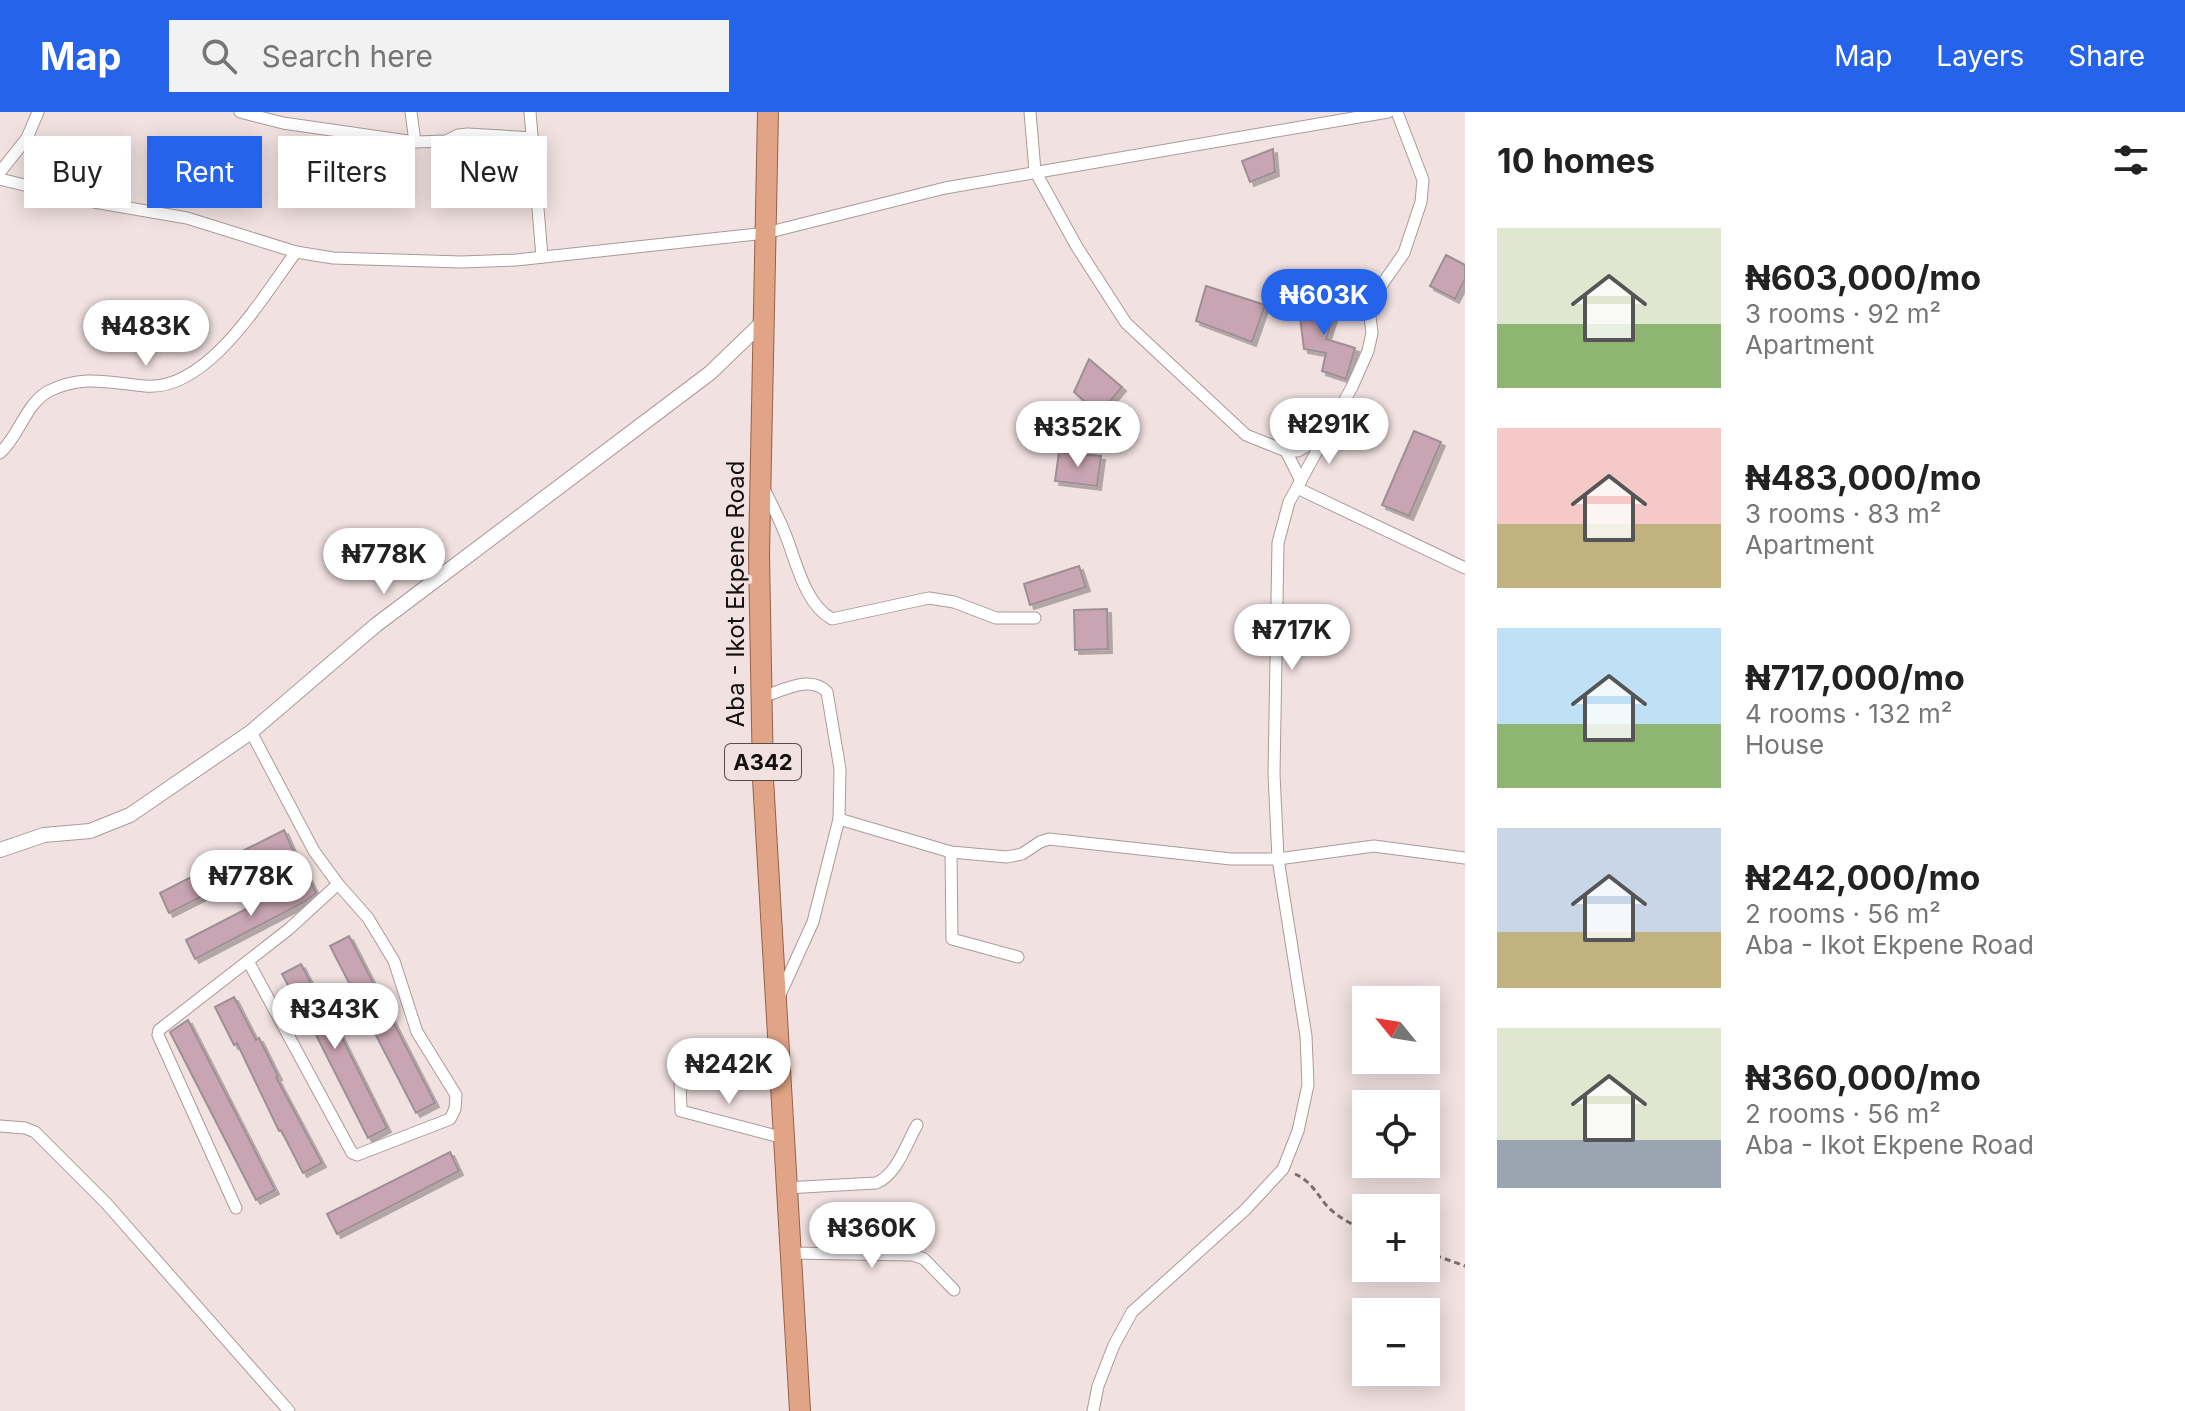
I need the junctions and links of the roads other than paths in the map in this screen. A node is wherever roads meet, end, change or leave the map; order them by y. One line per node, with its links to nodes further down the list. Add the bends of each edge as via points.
1 (38, 112): 18 (street, via 27,138)
2 (240, 112): 9 (street)
3 (411, 112): 11 (street)
4 (530, 112): 14 (street)
5 (768, 112): 21 (highway, Aba - Ikot Ekpene Road / A342)
6 (1030, 112): 17 (street)
7 (1388, 112): 17 (street)
8 (1397, 112): 25 (street, via 1423,180 1421,202 1404,253 1376,293 1368,351)
9 (283, 117): 10 (street)
10 (383, 136)
11 (414, 136)
12 (456, 136): 13 (street)
13 (500, 136)
14 (532, 136)
15 (431, 141): 16 (street)
16 (415, 142)
17 (1035, 171): 21 (street); 26 (street, via 1126,323 1238,429)
18 (0, 172)
19 (0, 179): 22 (street, via 187,218)
20 (538, 208): 23 (street)
21 (766, 233): 23 (street); 24 (highway, Aba - Ikot Ekpene Road / A342)
22 (296, 252): 23 (street, via 461,262); 27 (street, via 233,337 198,369 175,383 149,387 93,379 49,391)
23 (542, 257)
24 (764, 321): 28 (highway, Aba - Ikot Ekpene Road / A342); 33 (street, via 710,373 376,625)
25 (1326, 434): 26 (street, via 1298,451); 29 (street)
26 (1286, 451): 29 (street)
27 (0, 453)
28 (761, 481): 31 (street, via 801,578 822,614 832,619 929,598 996,618); 32 (highway, Aba - Ikot Ekpene Road / A342)
29 (1299, 484): 30 (street); 38 (street, via 1278,543)
30 (1465, 568)
31 (1035, 618)
32 (762, 697): 34 (street, via 808,683 827,692 840,769); 42 (highway, Aba - Ikot Ekpene Road / A342)
33 (251, 732): 35 (street, via 130,815 90,831 44,835); 39 (street, via 314,851)
34 (839, 819): 36 (street); 42 (street, via 813,922)
35 (0, 850)
36 (951, 852): 38 (street, via 1007,857 1049,839 1231,859); 40 (street, via 952,939)
37 (1465, 858): 38 (street, via 1374,846)
38 (1278, 859): 53 (street, via 1306,1036 1308,1085 1298,1131 1283,1169 1132,1312 1114,1345)
39 (338, 884): 41 (street); 41 (street, via 368,918 394,961 417,1032 456,1095 450,1119 352,1153)
40 (1018, 957)
41 (248, 961): 48 (street, via 161,1027 158,1035)
42 (778, 1001): 46 (highway, Aba - Ikot Ekpene Road / A342)
43 (711, 1069): 46 (street, via 680,1080 681,1111)
44 (917, 1125): 47 (street, via 884,1180)
45 (0, 1126): 51 (street, via 35,1132 106,1203)
46 (784, 1138): 47 (highway, Aba - Ikot Ekpene Road / A342)
47 (785, 1188): 49 (highway, Aba - Ikot Ekpene Road / A342)
48 (236, 1208)
49 (789, 1253): 50 (street, via 913,1255 924,1259); 52 (highway, Aba - Ikot Ekpene Road / A342)
50 (954, 1290)
51 (289, 1411)
52 (800, 1411)
53 (1093, 1411)

